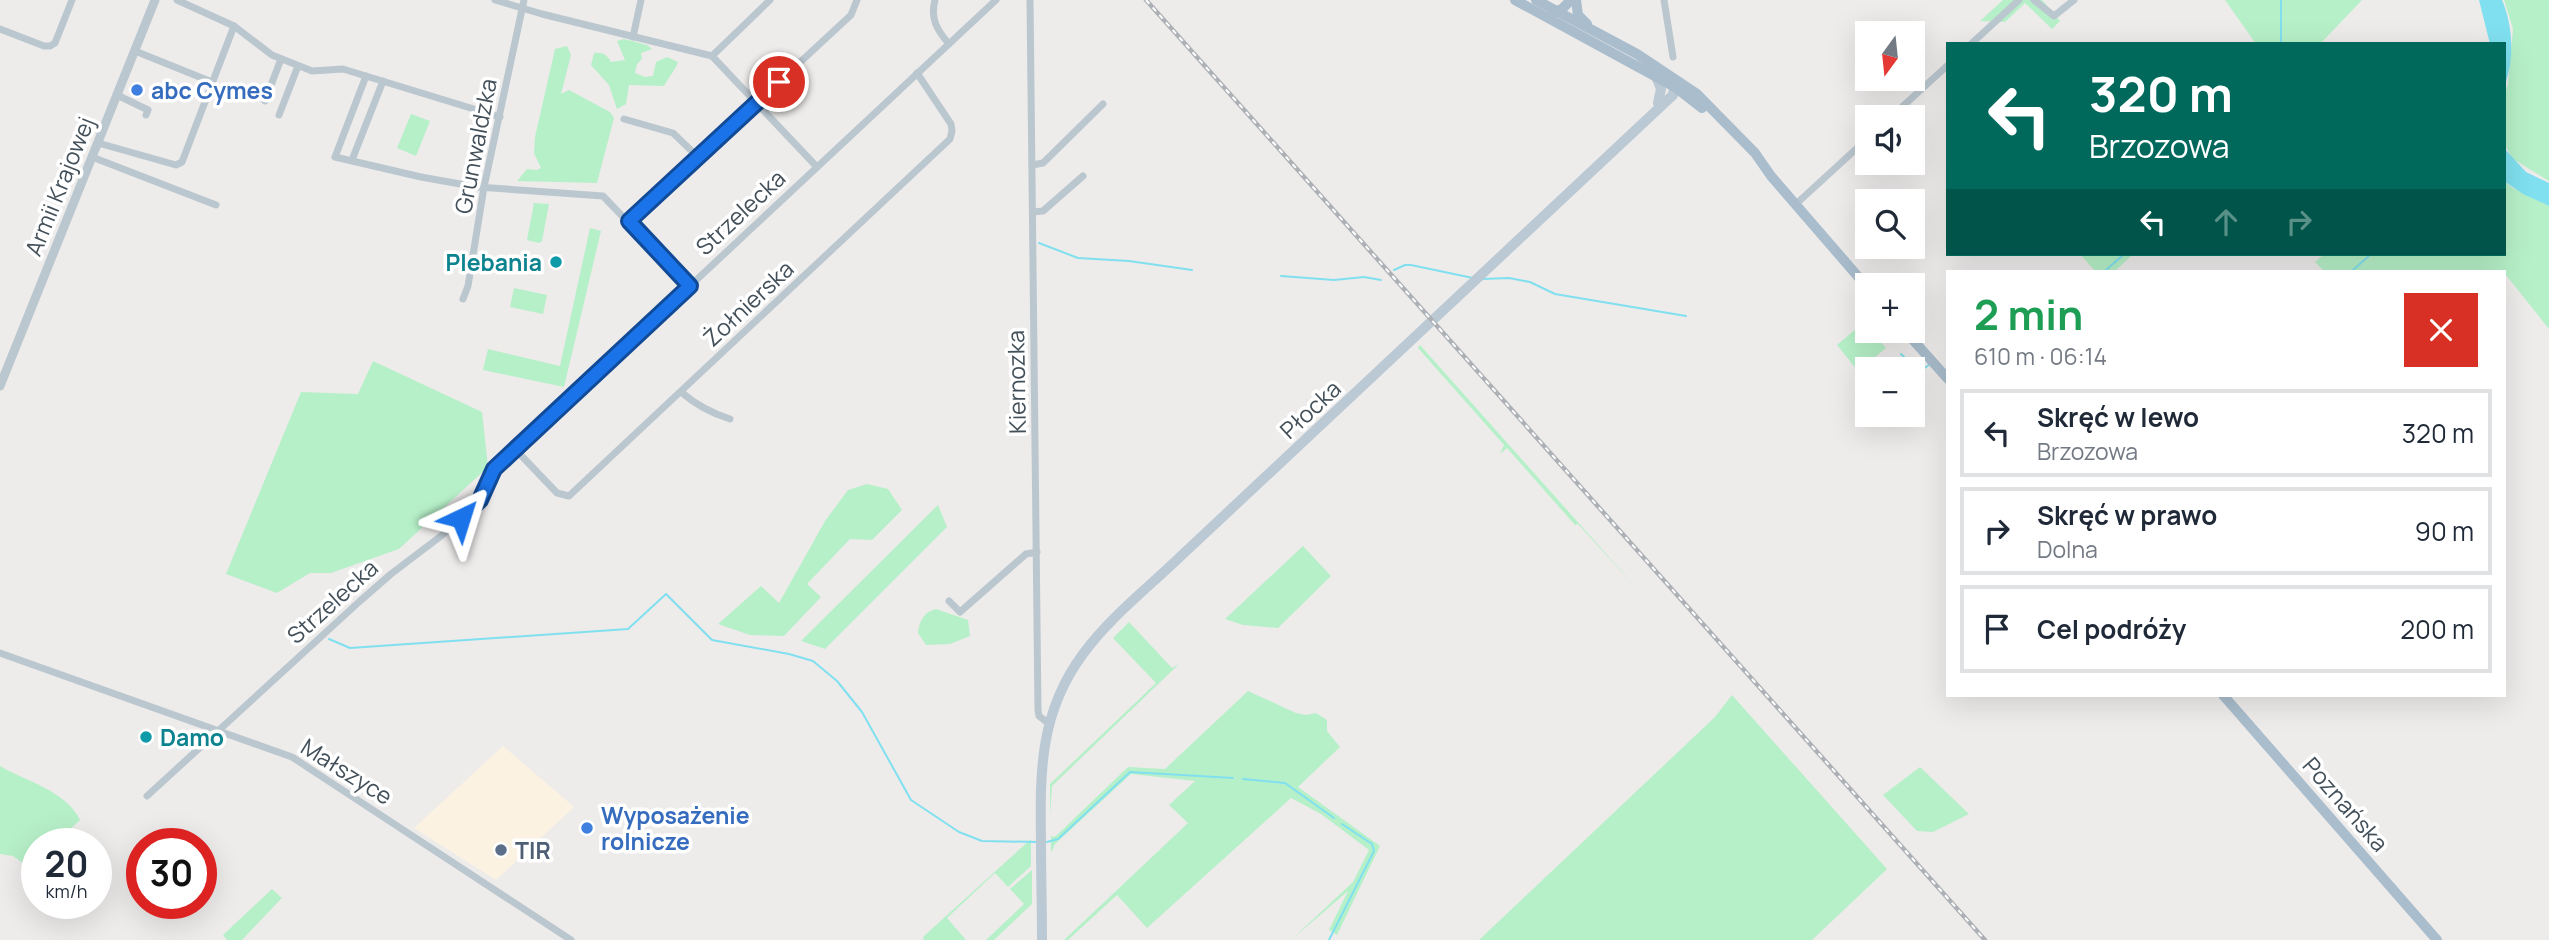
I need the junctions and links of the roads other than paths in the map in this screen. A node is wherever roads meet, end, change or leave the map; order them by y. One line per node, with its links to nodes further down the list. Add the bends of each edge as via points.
1 (72, 0): 23 (street, via 50,46)
2 (155, 0): 28 (street, Armii Krajowej)
3 (177, 0): 21 (street)
4 (495, 0): 20 (street)
5 (524, 0): 20 (street, Grunwaldzka)
6 (641, 0): 25 (street)
7 (770, 0): 29 (street)
8 (857, 0): 42 (street, via 850,15)
9 (935, 0): 27 (street, via 933,20)
10 (996, 0): 27 (street, Strzelecka)
11 (1030, 0): 56 (street, Kiernozka)
12 (1515, 0): 18 (main road)
13 (1574, 0): 19 (main road); 24 (main road, via 1578,15)
14 (1664, 0): 30 (street)
15 (2019, 0): 26 (street)
16 (2034, 0): 17 (street, via 2054,16)
17 (2074, 0)
18 (1531, 3): 19 (main road, via 1547,13); 22 (main road)
19 (1558, 6): 22 (main road); 24 (main road)
20 (522, 9): 25 (street); 48 (street, Grunwaldzka)
21 (234, 26): 31 (street); 38 (street)
22 (1563, 26): 36 (main road)
23 (0, 29)
24 (1597, 33): 39 (main road)
25 (633, 37): 29 (street)
26 (1973, 42)
27 (949, 44): 34 (street, Strzelecka)
28 (135, 51): 38 (street); 40 (street, Armii Krajowej)
29 (712, 56): 42 (street)
30 (1673, 57)
31 (281, 59): 32 (street); 41 (street)
32 (298, 66): 35 (street, via 312,71 343,69); 47 (street)
33 (1946, 67): 45 (street)
34 (917, 73): 57 (street, Strzelecka); 71 (street, Żołnierska, via 951,124 950,139)
35 (366, 76): 37 (street); 55 (street, via 335,157)
36 (1657, 79): 39 (main road); 43 (main road, via 1661,89)
37 (383, 81): 48 (street); 55 (street)
38 (212, 82): 51 (street, via 182,162 176,166)
39 (1676, 88): 43 (main road, Płocka, via 1666,91); 49 (main road, Płocka); 59 (main road, via 1715,119); 59 (main road, via 1697,94 1755,153)
40 (117, 95): 46 (street, via 148,110); 51 (street, Armii Krajowej)
41 (265, 101)
42 (756, 103): 54 (street); 57 (street)
43 (1658, 103): 49 (main road, Płocka)
44 (1103, 104): 56 (street, via 1043,163)
45 (1904, 105)
46 (146, 115)
47 (278, 115)
48 (499, 117): 60 (street, Grunwaldzka)
49 (1648, 117): 78 (main road, Płocka, via 1111,622 1075,664)
50 (624, 119): 54 (street, via 673,133)
51 (98, 142): 53 (street, Armii Krajowej)
52 (1855, 150): 61 (street)
53 (92, 157): 62 (street); 70 (street, Armii Krajowej)
54 (698, 157): 64 (street)
55 (352, 160): 60 (street)
56 (1032, 165): 63 (street, Kiernozka)
57 (817, 167): 66 (street, Strzelecka)
58 (1083, 176): 63 (street, via 1043,211)
59 (1771, 176): 61 (main road)
60 (484, 187): 64 (street, via 603,195); 67 (street, Grunwaldzka)
61 (1796, 204): 65 (main road)
62 (216, 205)
63 (1033, 212): 74 (street, Kiernozka)
64 (629, 221): 66 (street)
65 (1855, 273)
66 (690, 286): 73 (street, Strzelecka)
67 (463, 299)
68 (1916, 343): 69 (main road)
69 (1946, 377)
70 (0, 386)
71 (681, 391): 72 (street, via 695,404); 73 (street, Żołnierska, via 569,496 557,493)
72 (730, 419)
73 (515, 449): 79 (street, Strzelecka, via 494,469 480,500 380,583)
74 (1037, 552): 75 (street, via 1026,554 960,612); 78 (street, Kiernozka, via 1038,716)
75 (949, 601)
76 (0, 653): 79 (street, Małszyce)
77 (2225, 697): 83 (main road, Poznańska)
78 (1048, 723): 82 (main road, Płocka, via 1042,758)
79 (218, 730): 80 (street, Strzelecka); 81 (street, Małszyce, via 304,763)
80 (147, 796)
81 (571, 940)
82 (1042, 940)
83 (2437, 940)

